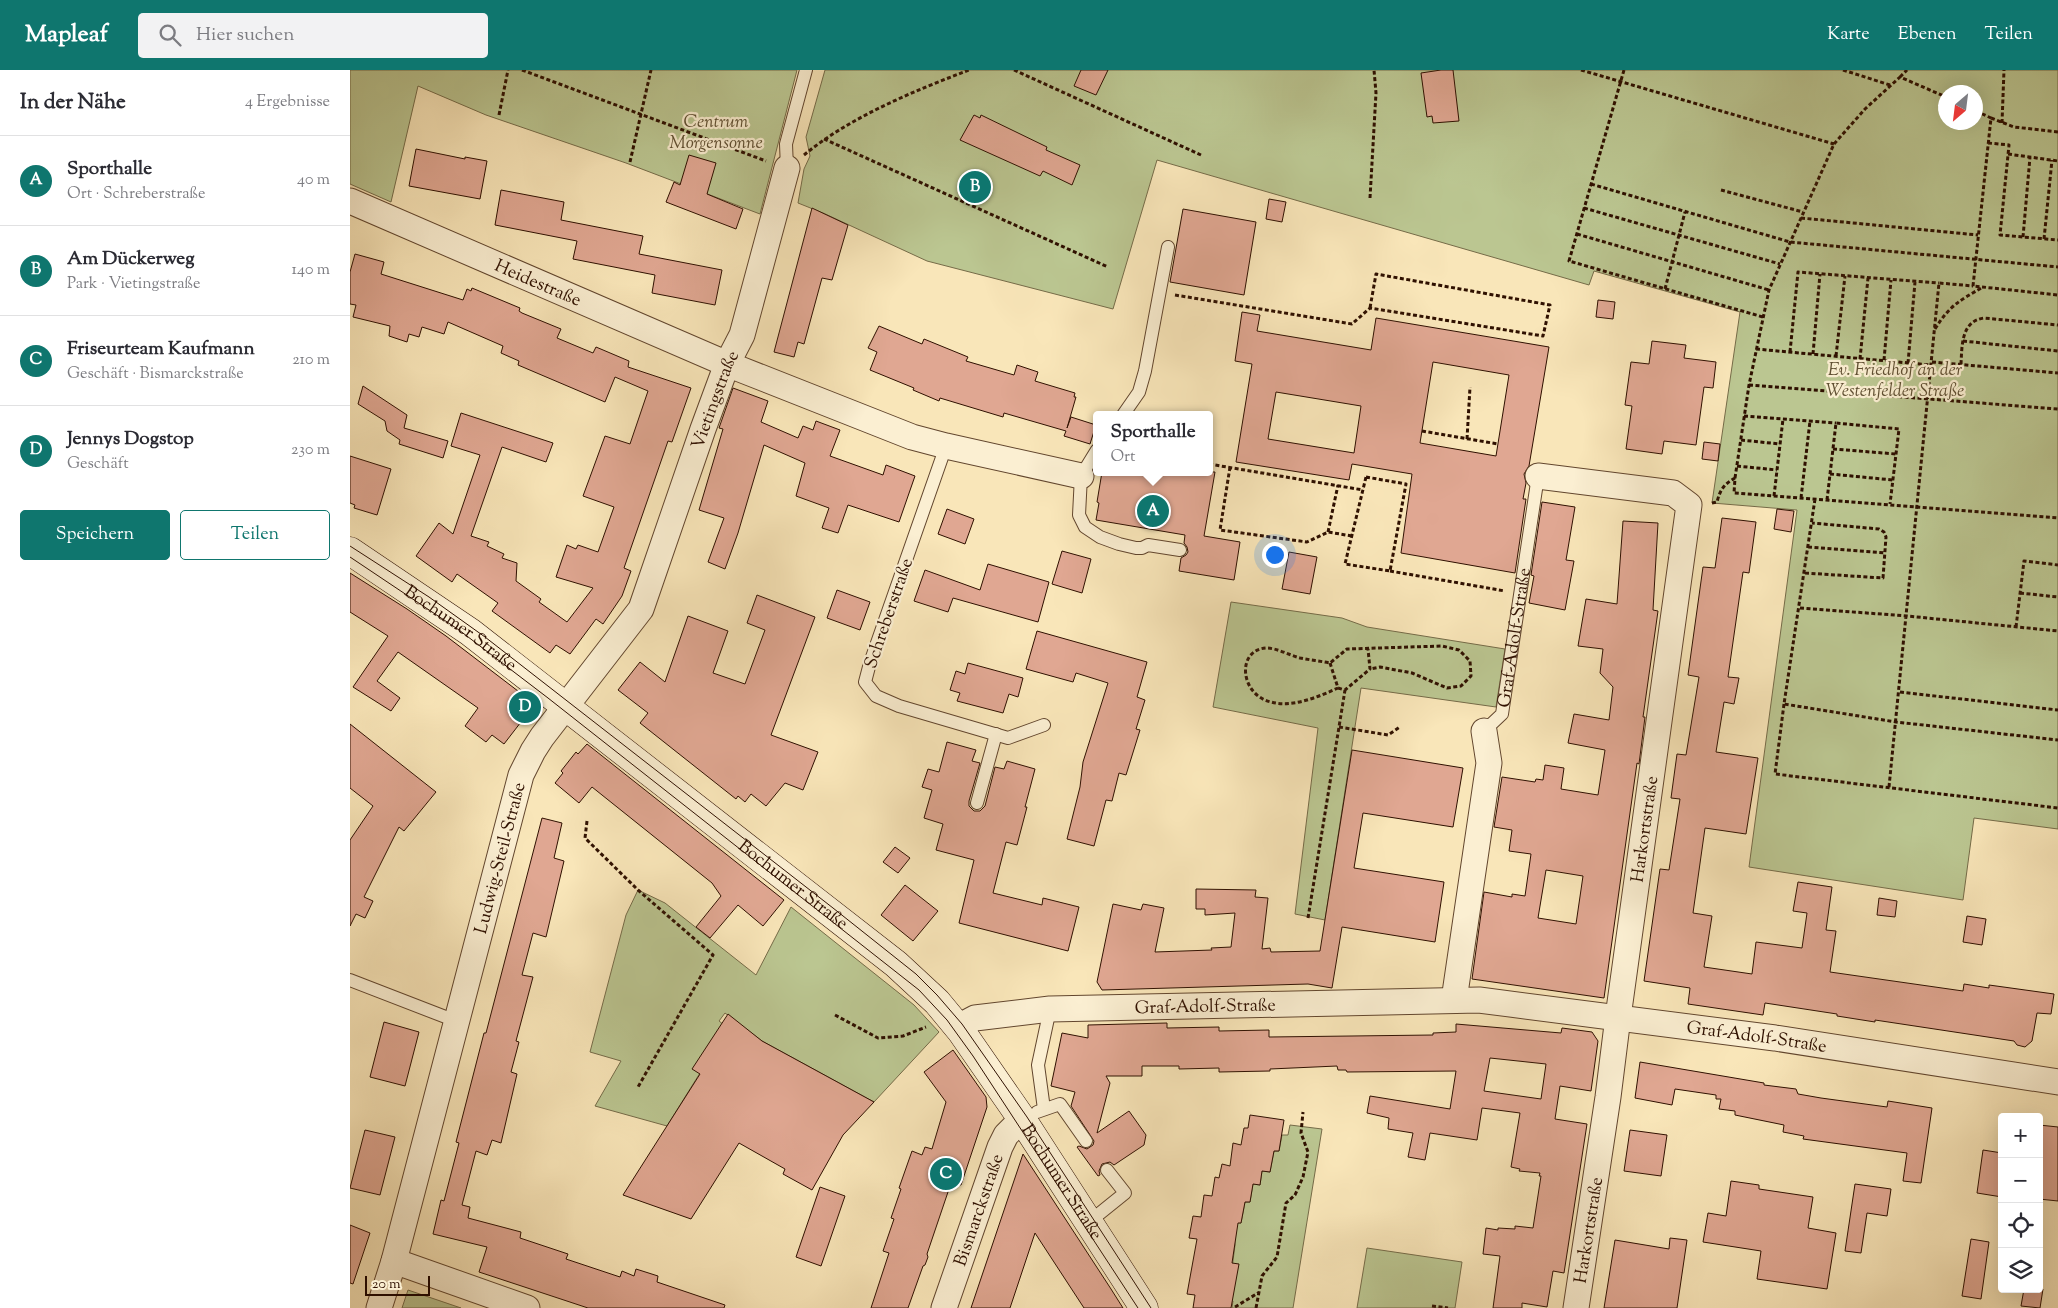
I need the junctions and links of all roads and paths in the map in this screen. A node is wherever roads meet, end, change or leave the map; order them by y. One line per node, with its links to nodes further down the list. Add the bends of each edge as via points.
1 (508, 70): 19 (path)
2 (522, 70): 17 (path)
3 (651, 70): 17 (path)
4 (806, 70): 32 (lane, Vietingstraße, via 786,144)
5 (969, 70): 23 (path, via 886,105)
6 (1014, 70): 27 (path)
7 (1374, 70): 35 (path, via 1376,92)
8 (1581, 70): 14 (path)
9 (1624, 70): 14 (path)
10 (1843, 70): 15 (path)
11 (1907, 70): 13 (path)
12 (2004, 70): 21 (path)
13 (1900, 77): 15 (path); 16 (path)
14 (1620, 82): 25 (path); 33 (path)
15 (1890, 85): 25 (path)
16 (1938, 94)
17 (641, 114): 31 (path); 32 (path)
18 (1983, 114): 20 (path)
19 (499, 115)
20 (1991, 118): 21 (path); 24 (path)
21 (2002, 123): 22 (path, via 2014,128)
22 (2058, 132)
23 (824, 139): 32 (path); 52 (path)
24 (1988, 143): 26 (path, via 2008,145); 42 (path)
25 (1834, 144): 39 (path)
26 (2008, 154): 28 (path); 44 (path, via 2000,235)
27 (1201, 155)
28 (2030, 157): 29 (path); 44 (path)
29 (2052, 160): 30 (path); 45 (path)
30 (2058, 161)
31 (630, 162)
32 (787, 168): 80 (street, Vietingstraße, via 742,335)
33 (1591, 184): 37 (path); 38 (path)
34 (1721, 190): 39 (path)
35 (1370, 198)
36 (350, 201): 80 (street, Heidestraße)
37 (1584, 208): 41 (path); 43 (path)
38 (1686, 212): 43 (path); 47 (path)
39 (1803, 212): 40 (path)
40 (1801, 218): 42 (path); 47 (path)
41 (1577, 234): 50 (path); 62 (path, via 1569,261)
42 (1978, 235): 49 (path)
43 (1679, 236): 50 (path); 51 (path)
44 (2023, 237): 45 (path)
45 (2044, 239): 46 (path)
46 (2058, 240)
47 (1790, 242): 49 (path); 51 (path)
48 (1168, 246): 64 (lane)
49 (1976, 259): 53 (path); 60 (path)
50 (1672, 262): 62 (path); 63 (path)
51 (1780, 264): 63 (path)
52 (1108, 267)
53 (2058, 267)
54 (1820, 274): 55 (path); 73 (path, via 1798,272); 74 (path)
55 (1845, 276): 56 (path); 75 (path)
56 (1868, 278): 57 (path); 76 (path)
57 (1891, 280): 58 (path); 77 (path)
58 (1915, 282): 59 (path); 78 (path)
59 (1939, 282): 60 (path); 69 (path)
60 (1973, 286): 61 (path)
61 (1983, 287): 65 (path); 69 (path, via 1949,309)
62 (1664, 288): 67 (path)
63 (1769, 290): 67 (path)
64 (1159, 292): 66 (path, via 1352,324); 87 (lane, via 1145,371 1139,392)
65 (2058, 295)
66 (1370, 308): 66 (path, via 1543,336 1550,305 1376,274)
67 (1763, 317): 71 (path)
68 (2058, 324): 70 (path, via 1977,318 1968,327)
69 (1935, 330): 79 (path)
70 (1963, 342): 72 (path); 81 (path)
71 (1756, 349): 73 (path); 83 (path)
72 (2058, 351)
73 (1790, 352): 74 (path)
74 (1813, 354): 75 (path)
75 (1836, 356): 76 (path)
76 (1860, 359): 77 (path)
77 (1884, 360): 78 (path)
78 (1908, 363): 79 (path)
79 (1932, 363): 81 (path); 85 (path)
80 (727, 364): 97 (street, via 912,437); 144 (street, Vietingstraße, via 641,609)
81 (1961, 364): 82 (path)
82 (2058, 373)
83 (1749, 385): 85 (path); 88 (path)
84 (1470, 387): 93 (path)
85 (1928, 399): 86 (path); 118 (path)
86 (2058, 409)
87 (1126, 411)
88 (1744, 416): 89 (path); 94 (path)
89 (1783, 419): 90 (path); 96 (path)
90 (1810, 421): 91 (path); 113 (path)
91 (1836, 423): 98 (path); 99 (path, via 1899,428)
92 (1422, 431): 93 (path)
93 (1467, 439): 95 (path)
94 (1741, 440): 96 (path); 102 (path)
95 (1498, 444)
96 (1780, 444): 104 (path)
97 (946, 446): 106 (street); 151 (lane, Schreberstraße, via 865,682 876,696 899,706)
98 (1833, 449): 99 (path); 105 (path)
99 (1896, 454): 109 (path)
100 (1093, 456): 106 (lane)
101 (1213, 465): 103 (path)
102 (1737, 466): 104 (path); 108 (path)
103 (1230, 467): 110 (path); 121 (path, via 1220,530 1307,542)
104 (1777, 470): 112 (path)
105 (1830, 474): 109 (path); 115 (path)
106 (1081, 476): 124 (lane, via 1079,515 1085,527 1119,544)
107 (1538, 476): 117 (street, via 1673,494); 130 (lane, Graf-Adolf-Straße)
108 (1735, 478): 112 (path, via 1734,492); 117 (path, via 1719,491 1717,502)
109 (1893, 480): 116 (path)
110 (1338, 485): 111 (path); 121 (path)
111 (1363, 490): 122 (path); 128 (path, via 1366,477 1406,484)
112 (1774, 496): 113 (path)
113 (1801, 498): 114 (path)
114 (1816, 499): 115 (path); 120 (path)
115 (1827, 500): 116 (path)
116 (1890, 504): 118 (path)
117 (1689, 505): 162 (street, Harkortstraße)
118 (1917, 507): 119 (path); 134 (path)
119 (2058, 518)
120 (1812, 523): 123 (path); 126 (path, via 1879,529 1886,537)
121 (1328, 532): 122 (path)
122 (1352, 536): 128 (path, via 1345,564)
123 (1808, 547): 126 (path); 129 (path)
124 (1180, 550)
125 (350, 551): 144 (main road, Bochumer Straße, via 444,613)
126 (1885, 553): 129 (path, via 1883,578)
127 (2058, 565): 131 (path, via 2024,561)
128 (1390, 571): 130 (path)
129 (1805, 573): 133 (path)
130 (1520, 594): 150 (lane, Graf-Adolf-Straße, via 1502,714)
131 (2020, 594): 132 (path); 135 (path)
132 (2058, 597)
133 (1800, 608): 134 (path); 143 (path)
134 (1907, 616): 135 (path); 142 (path)
135 (2016, 627): 136 (path)
136 (2058, 632)
137 (1368, 649): 138 (path, via 1347,649); 139 (path); 139 (path, via 1442,646 1459,650 1470,661 1471,676 1461,686 1447,688 1412,673 1380,667)
138 (1330, 663): 140 (path); 140 (path, via 1264,648 1248,659 1245,673 1256,696 1273,703 1314,699)
139 (1370, 670): 141 (path)
140 (1338, 688): 141 (path)
141 (1345, 690): 148 (path)
142 (1900, 692): 145 (path); 146 (path)
143 (1784, 704): 146 (path); 153 (path, via 1775,774)
144 (567, 706): 163 (main road, Bochumer Straße, via 896,964); 164 (street, Ludwig-Steil-Straße, via 532,751 521,775)
145 (2058, 710)
146 (1896, 722): 152 (path); 153 (path)
147 (1044, 725): 151 (lane, Schreberstraße, via 1008,738)
148 (1339, 727): 149 (path, via 1388,735); 157 (path)
149 (1400, 727)
150 (1484, 730): 159 (street, Graf-Adolf-Straße, via 1489,763)
151 (996, 734): 154 (lane)
152 (2058, 740)
153 (1889, 788): 155 (path)
154 (977, 803)
155 (2058, 808)
156 (587, 821): 166 (path, via 585,838 713,956)
157 (1308, 918)
158 (350, 980): 164 (lane)
159 (1454, 1000): 160 (street, Graf-Adolf-Straße); 162 (street, Graf-Adolf-Straße, via 1479,1000)
160 (1050, 1009): 163 (street, Graf-Adolf-Straße); 168 (lane, via 1038,1065)
161 (836, 1015): 163 (path, via 878,1038 903,1036)
162 (1618, 1017): 165 (street, Graf-Adolf-Straße); 182 (street, Harkortstraße)
163 (951, 1018): 168 (main road, Bochumer Straße)
164 (456, 1021): 172 (street, Ludwig-Steil-Straße)
165 (2058, 1082)
166 (638, 1087)
167 (1303, 1112): 173 (path, via 1300,1134 1308,1152 1303,1178 1295,1195 1286,1203 1277,1257 1262,1276)
168 (1033, 1114): 169 (lane, via 1060,1104); 171 (main road, Bochumer Straße); 178 (street, Bismarckstraße, via 1006,1135 1000,1147)
169 (1086, 1141)
170 (1107, 1170): 171 (lane, via 1125,1193)
171 (1089, 1222): 179 (main road, Bochumer Straße)
172 (394, 1261): 176 (street, Ludwig-Steil-Straße); 177 (street)
173 (1259, 1293): 175 (path); 180 (path)
174 (1432, 1306): 181 (path)
175 (1235, 1307)
176 (379, 1308)
177 (527, 1308)
178 (944, 1308)
179 (1144, 1308)
180 (1256, 1308)
181 (1447, 1308)
182 (1576, 1308)

